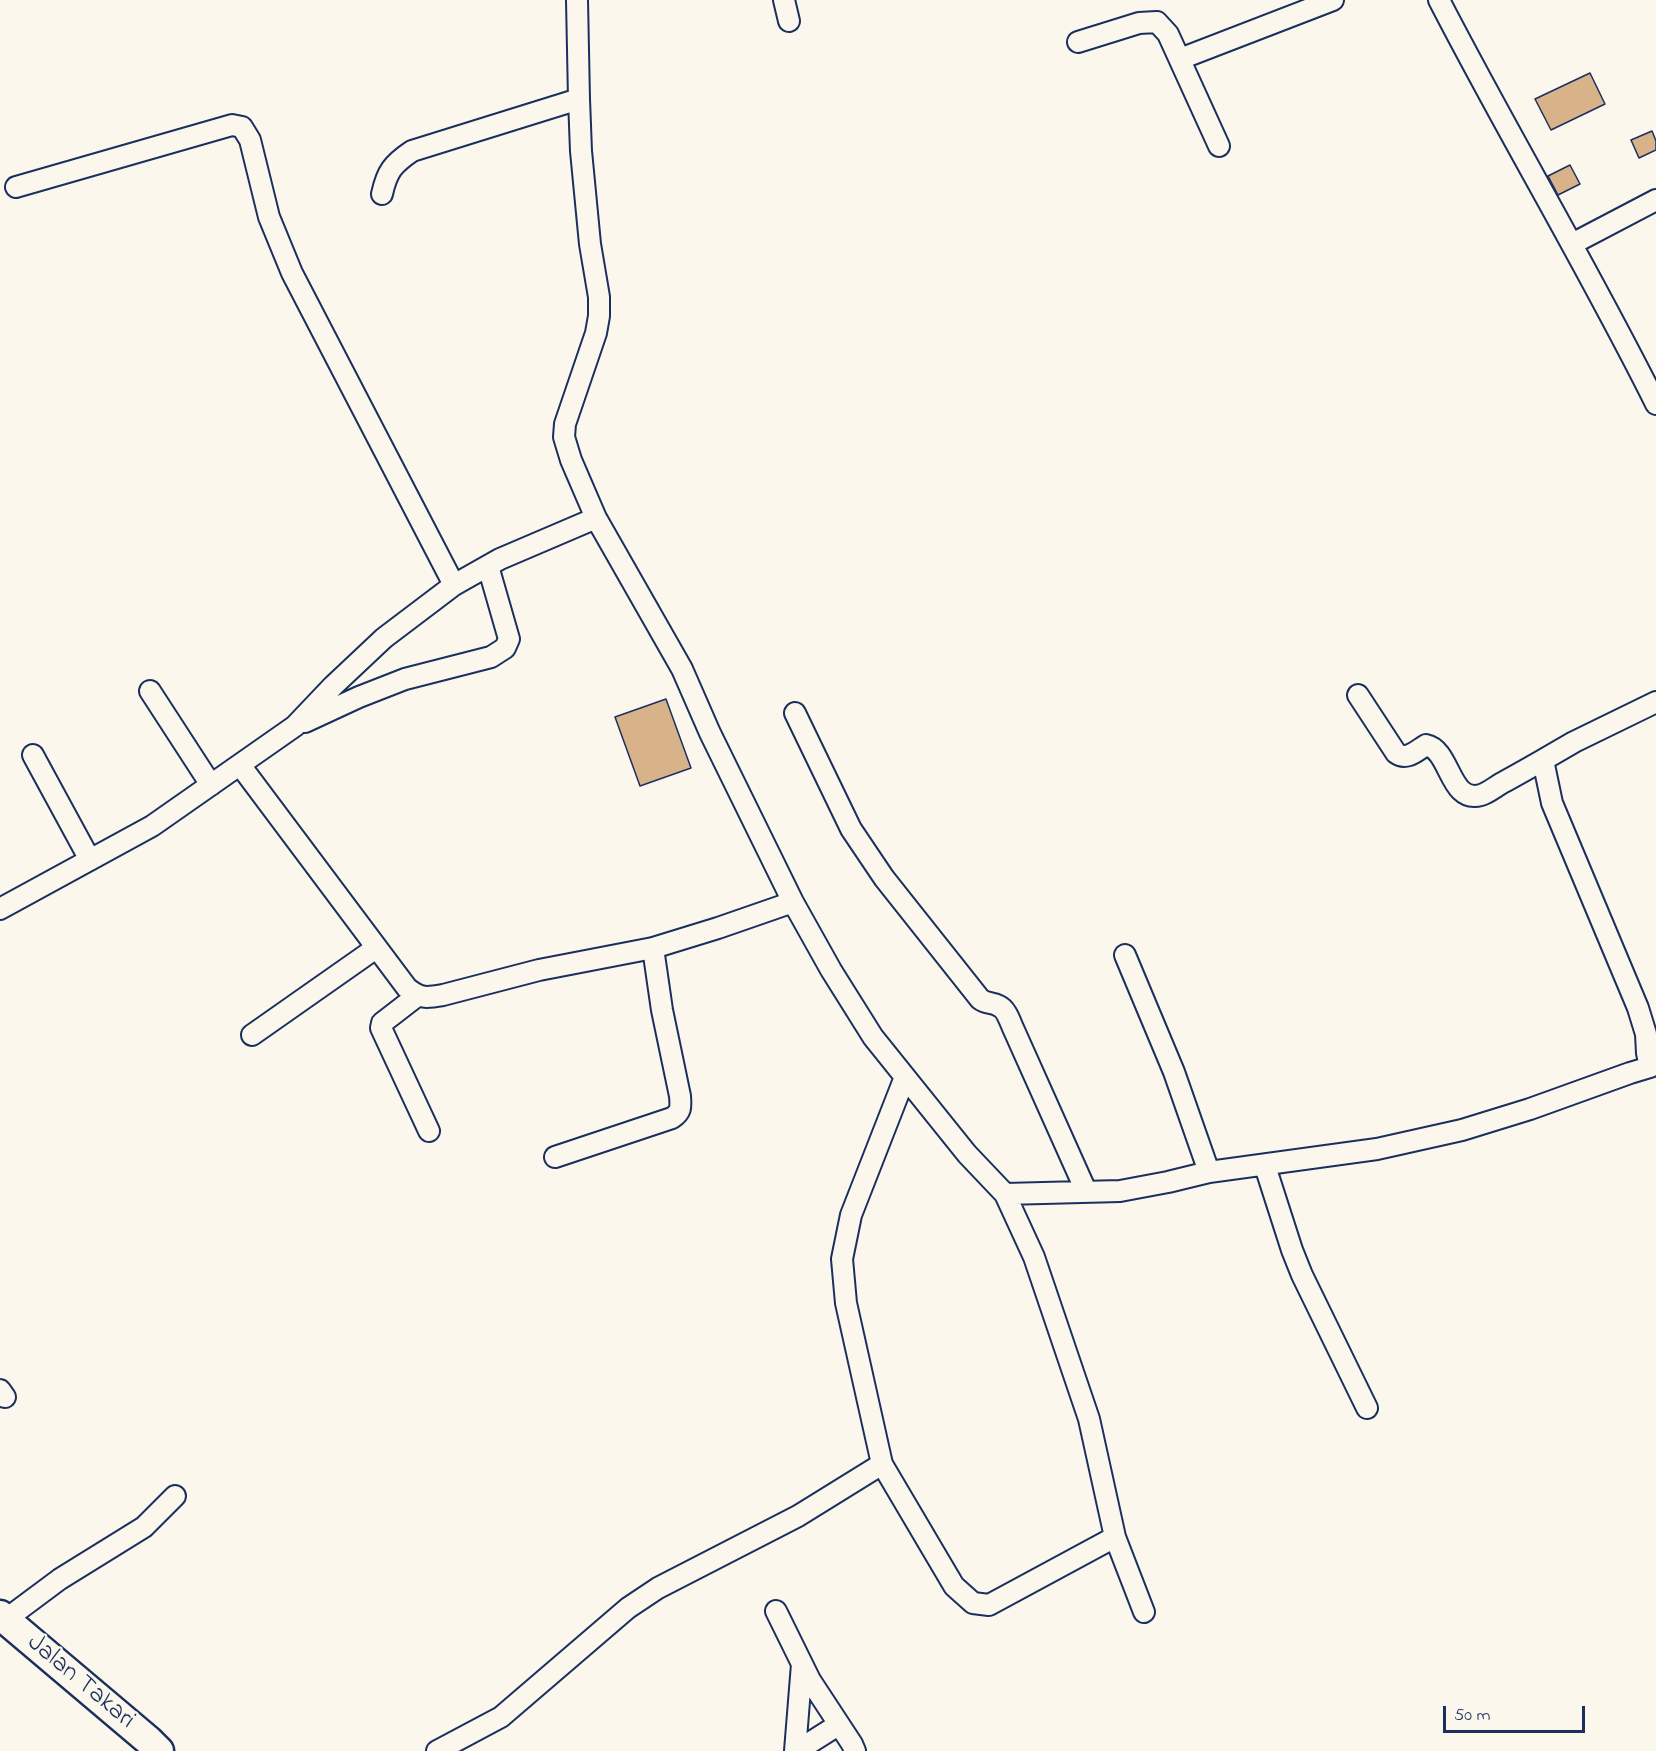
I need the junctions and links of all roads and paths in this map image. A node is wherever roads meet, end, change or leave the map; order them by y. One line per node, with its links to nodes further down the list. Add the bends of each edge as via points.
1 (577, 0): 8 (street)
2 (783, 0): 5 (street)
3 (1333, 0): 7 (street)
4 (1446, 3): 13 (street)
5 (789, 21)
6 (1078, 42): 7 (street, via 1139,23 1158,22)
7 (1180, 59): 9 (street)
8 (579, 99): 11 (street, via 412,151 392,167); 15 (street, via 586,211 599,316 564,436)
9 (1220, 146)
10 (16, 188): 17 (street, via 232,125 242,127 250,140 269,217 292,273)
11 (382, 194)
12 (1656, 200): 13 (street)
13 (1572, 244): 14 (street)
14 (1656, 404)
15 (596, 518): 16 (street); 28 (street, via 682,669)
16 (489, 566): 17 (street); 22 (street, via 509,639 505,648 491,657 405,679)
17 (454, 585): 22 (street, via 384,638)
18 (150, 691): 26 (street)
19 (1358, 695): 24 (street, via 1396,753 1405,757 1426,745 1436,748 1458,788 1468,795 1482,795)
20 (1656, 702): 24 (street)
21 (795, 713): 41 (street, via 851,829 884,878 980,999 1004,1010)
22 (295, 726): 25 (street)
23 (33, 755): 27 (street)
24 (1543, 760): 35 (street, via 1552,803 1638,1008)
25 (240, 765): 26 (street); 30 (street)
26 (211, 785): 27 (street, via 152,826)
27 (90, 860): 29 (street)
28 (793, 902): 31 (street); 36 (street, via 873,1037)
29 (0, 909)
30 (376, 948): 33 (street); 34 (street)
31 (653, 948): 33 (street, via 539,970 443,995); 38 (street, via 681,1108 672,1118)
32 (1125, 955): 40 (street, via 1174,1072)
33 (417, 996): 37 (street, via 382,1023 381,1028)
34 (252, 1035)
35 (1653, 1067): 39 (street, via 1462,1130 1377,1149)
36 (904, 1077): 42 (street); 44 (street, via 851,1215 842,1259 846,1303)
37 (429, 1131)
38 (555, 1157)
39 (1266, 1166): 40 (street); 43 (street, via 1302,1275)
40 (1209, 1172): 41 (street, via 1120,1191)
41 (1086, 1191): 42 (street)
42 (1005, 1194): 46 (street, via 1034,1257 1089,1419)
43 (1367, 1408)
44 (882, 1464): 46 (street, via 954,1586 973,1603 989,1605); 53 (street, via 798,1516 658,1588 628,1608 501,1717)
45 (175, 1496): 49 (street, via 144,1527)
46 (1115, 1537): 48 (street)
47 (776, 1611): 50 (street)
48 (1144, 1612)
49 (3, 1617): 52 (street, Jalan Takari)
50 (802, 1664): 51 (street); 54 (street)
51 (838, 1725): 54 (street); 55 (street)
52 (159, 1751)
53 (437, 1751)
54 (796, 1751)
55 (855, 1751)

